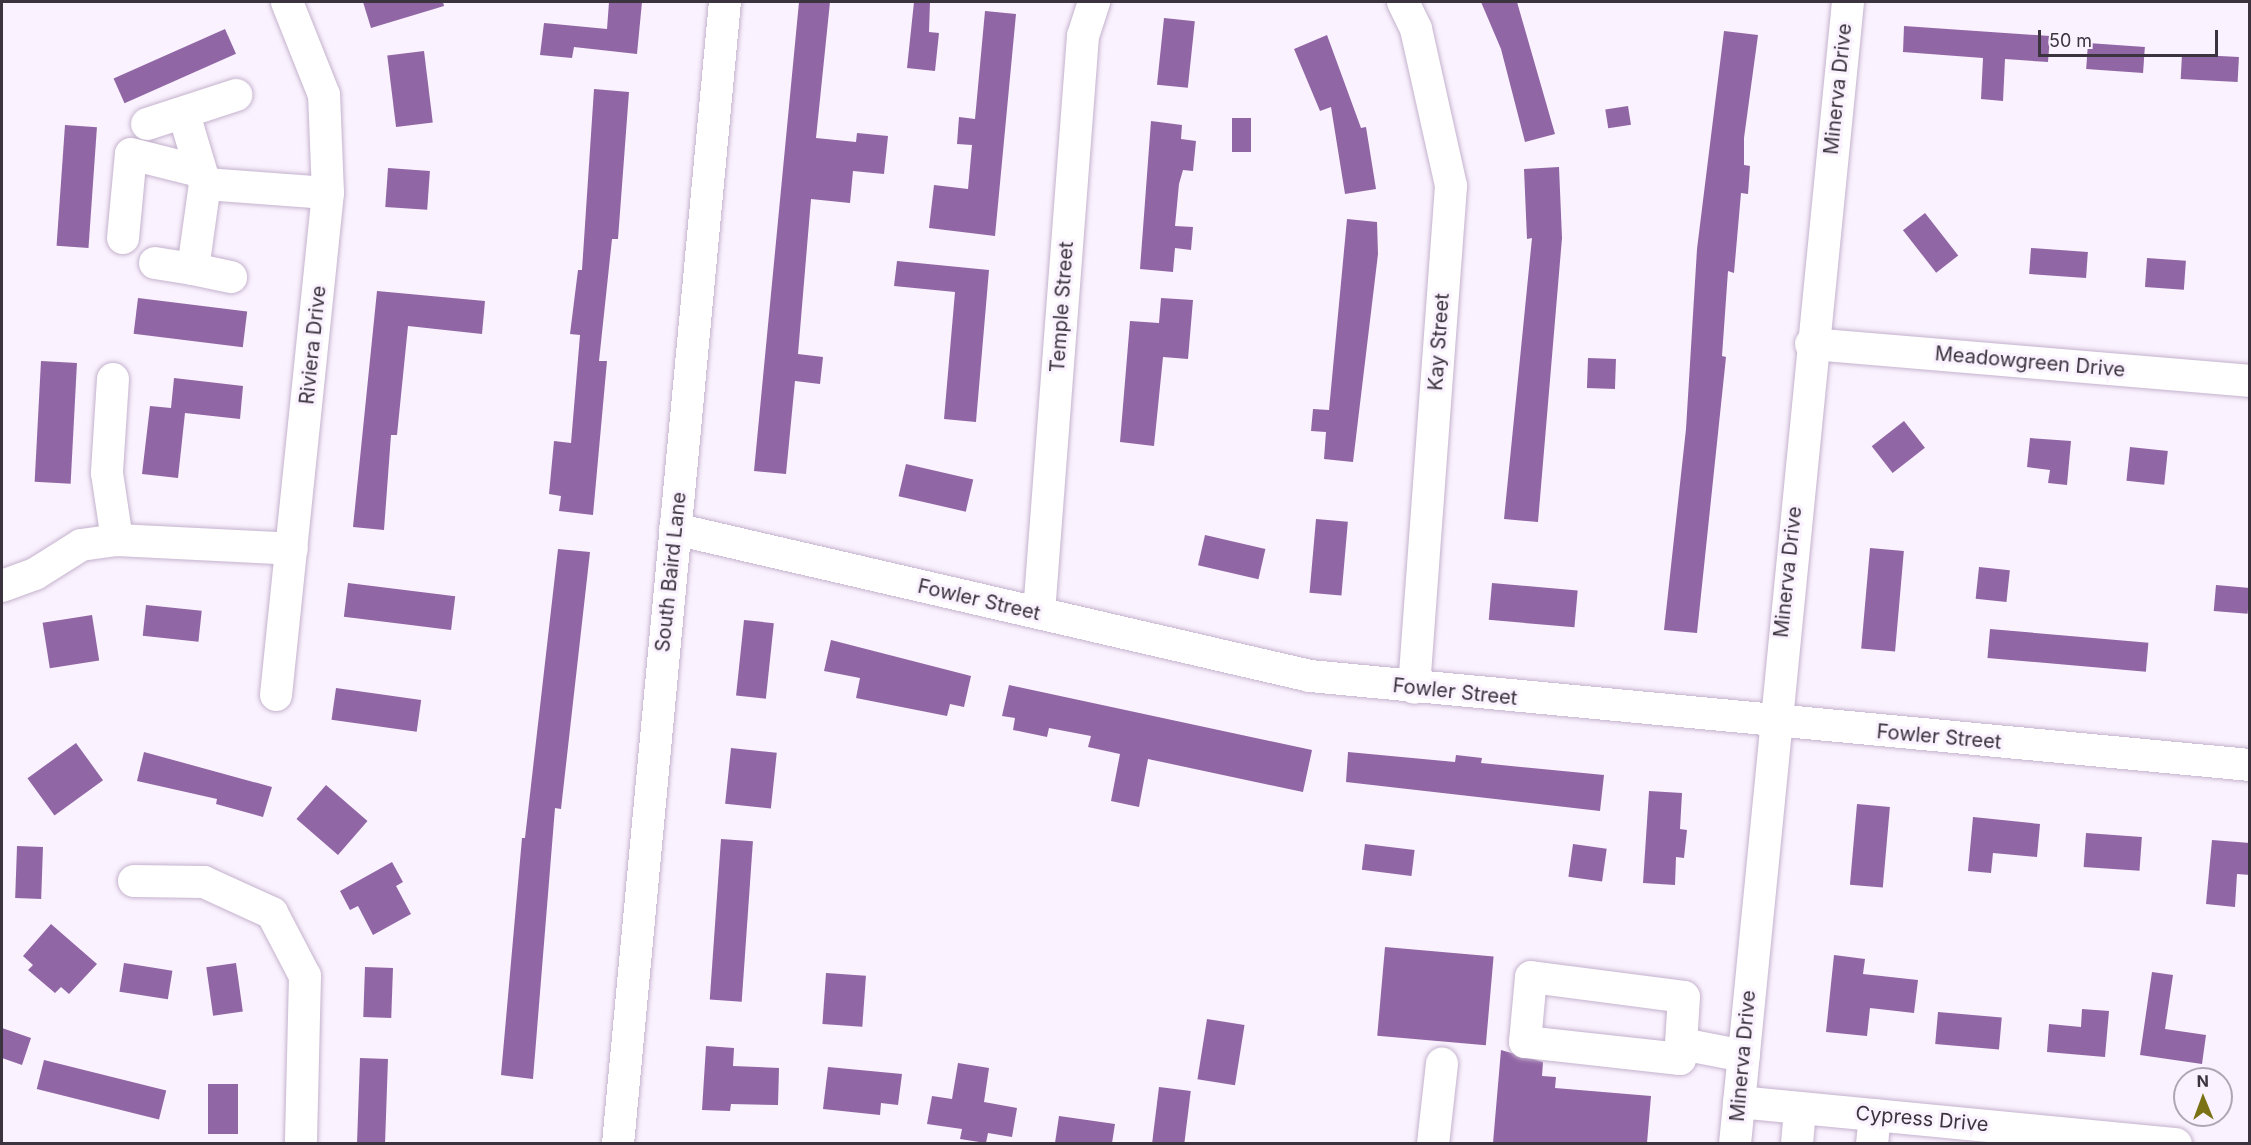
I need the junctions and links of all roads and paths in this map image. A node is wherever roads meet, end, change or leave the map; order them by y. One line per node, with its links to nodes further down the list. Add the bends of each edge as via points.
1 (287, 2): 10 (street, Riviera Drive, via 324,95)
2 (725, 2): 18 (street, South Baird Lane)
3 (1094, 2): 22 (street, Temple Street, via 1083,36)
4 (1403, 2): 23 (street, Kay Street, via 1416,29 1451,186)
5 (1848, 2): 15 (street, Minerva Drive)
6 (236, 95): 7 (street)
7 (184, 114): 8 (street); 9 (street)
8 (147, 124)
9 (202, 178): 10 (street); 11 (street, via 131,154); 13 (street)
10 (328, 192): 20 (street, Riviera Drive)
11 (123, 238)
12 (155, 263): 13 (street)
13 (193, 269): 14 (street)
14 (231, 277)
15 (1811, 344): 17 (street, Meadowgreen Drive); 25 (street, Minerva Drive)
16 (113, 379): 19 (street, via 106,473)
17 (2250, 381)
18 (675, 529): 22 (street, Fowler Street); 35 (street, South Baird Lane)
19 (117, 540): 20 (street); 21 (street, via 81,545 35,574)
20 (292, 549): 24 (street, Riviera Drive)
21 (2, 586)
22 (1039, 613): 23 (street, Fowler Street, via 1310,676)
23 (1414, 688): 25 (street, Fowler Street)
24 (276, 695)
25 (1773, 722): 26 (street, Fowler Street); 29 (street, Minerva Drive)
26 (2250, 765)
27 (134, 881): 34 (street, via 204,882 272,913 304,976)
28 (1682, 1044): 28 (street, via 1680,1059 1525,1042 1532,977 1684,997); 29 (street)
29 (1743, 1056): 31 (street, Minerva Drive)
30 (1442, 1064): 36 (street)
31 (1739, 1102): 32 (street, Cypress Drive); 37 (street, Minerva Drive)
32 (1800, 1107): 33 (street, Cypress Drive); 38 (street)
33 (1874, 1129): 39 (street, Cypress Drive)
34 (301, 1143)
35 (618, 1143)
36 (1433, 1143)
37 (1735, 1143)
38 (1797, 1143)
39 (2176, 1143)

